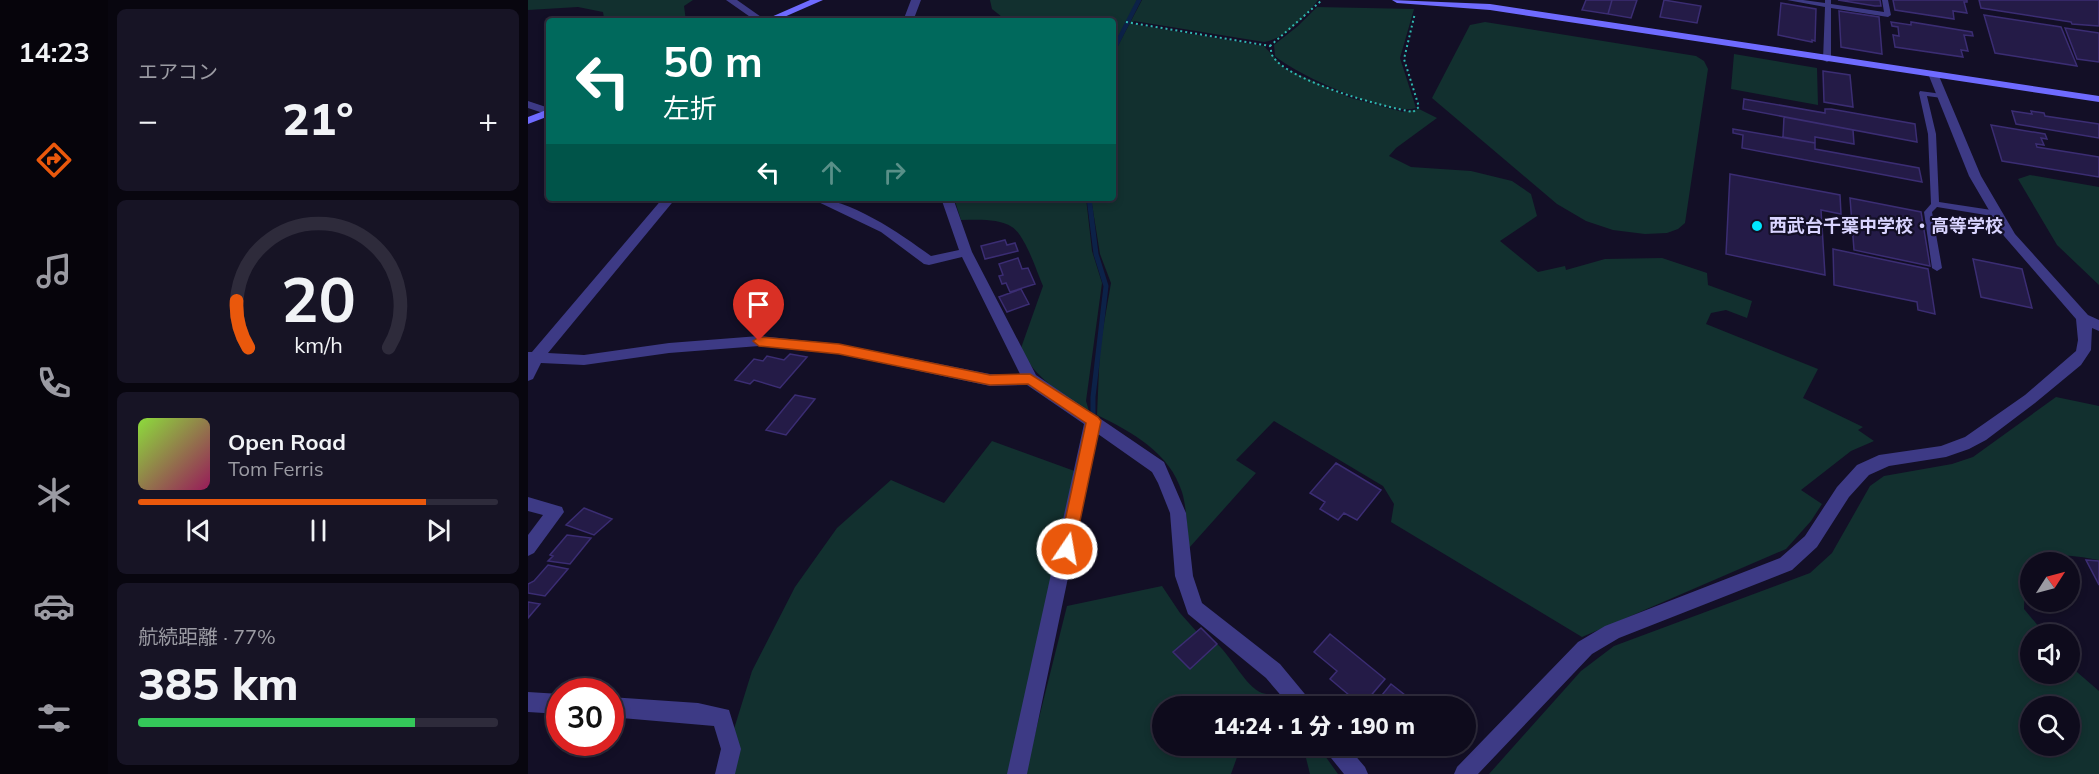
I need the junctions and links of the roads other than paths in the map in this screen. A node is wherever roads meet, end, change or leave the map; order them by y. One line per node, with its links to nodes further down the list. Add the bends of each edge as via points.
1 (731, 0): 9 (street)
2 (818, 0): 10 (street)
3 (916, 0): 11 (street)
4 (1397, 0): 7 (street)
5 (1790, 0): 8 (lane)
6 (1885, 0): 8 (lane, via 1888,15)
7 (1419, 1): 12 (street, via 1537,10)
8 (1828, 3): 12 (lane)
9 (758, 18)
10 (774, 18)
11 (909, 18)
12 (1827, 60): 13 (street)
13 (1934, 76): 14 (street); 15 (street)
14 (1942, 96): 23 (lane, via 1923,93 1932,134); 24 (street, via 1976,176)
15 (2099, 99)
16 (528, 104): 17 (street)
17 (546, 111)
18 (546, 113): 19 (street)
19 (528, 121)
20 (667, 201): 28 (street)
21 (823, 201): 25 (street, via 885,229 929,261)
22 (948, 201): 25 (street)
23 (1935, 204): 24 (lane); 26 (lane, via 1928,212)
24 (1998, 214): 27 (street, via 2010,236)
25 (966, 252): 30 (street)
26 (1937, 268)
27 (2091, 322): 42 (street, via 2082,354 1972,441 1938,453 1879,461 1864,469 1809,546 1786,564 1612,632 1585,648)
28 (533, 357): 29 (street); 30 (street, via 584,360 759,341 839,349 990,380)
29 (528, 375)
30 (1030, 379): 31 (street)
31 (1094, 421): 34 (street, via 1158,467 1178,513 1184,576 1194,608 1273,671); 40 (street)
32 (528, 504): 33 (street, via 556,512)
33 (528, 548)
34 (1294, 696)
35 (528, 702): 36 (street)
36 (546, 703)
37 (624, 709): 39 (street, via 722,717 731,749)
38 (1343, 756): 41 (street)
39 (724, 774)
40 (1017, 774)
41 (1358, 774)
42 (1464, 774)

